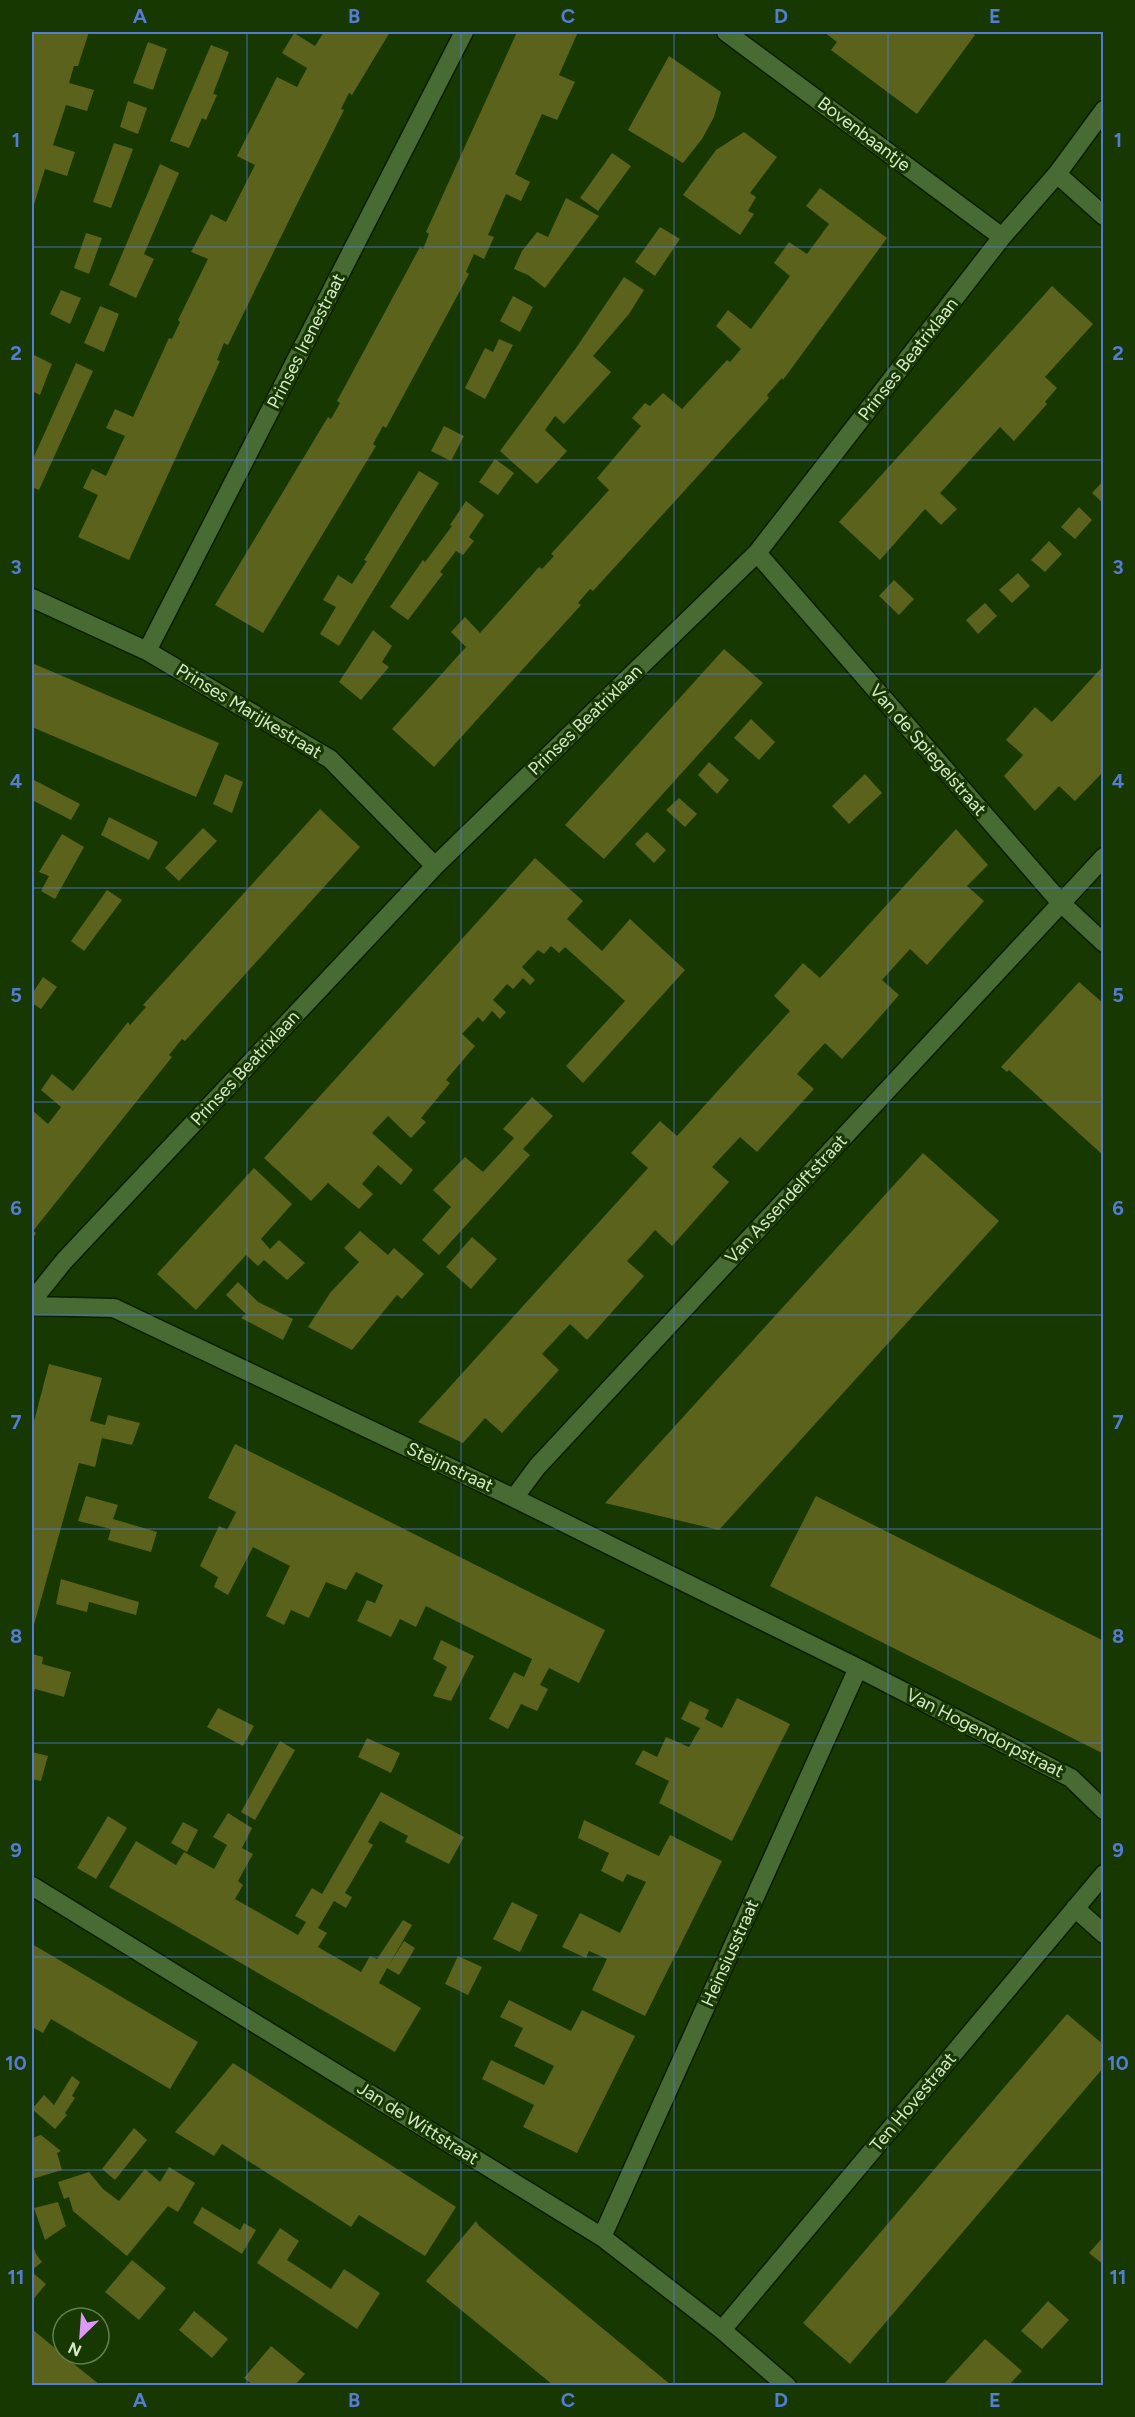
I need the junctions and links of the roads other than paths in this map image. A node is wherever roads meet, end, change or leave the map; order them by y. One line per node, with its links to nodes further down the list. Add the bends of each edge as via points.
1 (464, 32): 9 (street, Prinses Irenestraat)
2 (726, 32): 6 (street, Bovenbaantje)
3 (1104, 110): 4 (street, Prinses Beatrixlaan)
4 (1057, 174): 5 (street); 6 (street, Prinses Beatrixlaan)
5 (1104, 216)
6 (1002, 237): 7 (street, Prinses Beatrixlaan)
7 (757, 553): 11 (street, Prinses Beatrixlaan); 12 (street, Van de Spiegelstraat)
8 (32, 598): 9 (street, Prinses Marijkestraat)
9 (147, 651): 11 (street, Prinses Marijkestraat, via 330,759)
10 (1104, 857): 12 (street, Van Assendelftstraat)
11 (435, 866): 14 (street, Prinses Beatrixlaan, via 64,1261)
12 (1061, 903): 13 (street, Van de Spiegelstraat); 15 (street, Van Assendelftstraat, via 537,1467)
13 (1104, 943)
14 (32, 1304): 15 (street, Steijnstraat, via 114,1308)
15 (514, 1497): 16 (street, Steijnstraat)
16 (858, 1668): 17 (street, Van Hogendorpstraat, via 1071,1778); 22 (street, Heinsiusstraat)
17 (1104, 1810)
18 (1104, 1874): 20 (street, Ten Hovestraat)
19 (32, 1886): 22 (street, Jan de Wittstraat)
20 (1075, 1908): 21 (street); 23 (street, Ten Hovestraat)
21 (1104, 1934)
22 (602, 2237): 23 (street, Jan de Wittstraat)
23 (722, 2330): 24 (street, Jan de Wittstraat)
24 (787, 2385)

